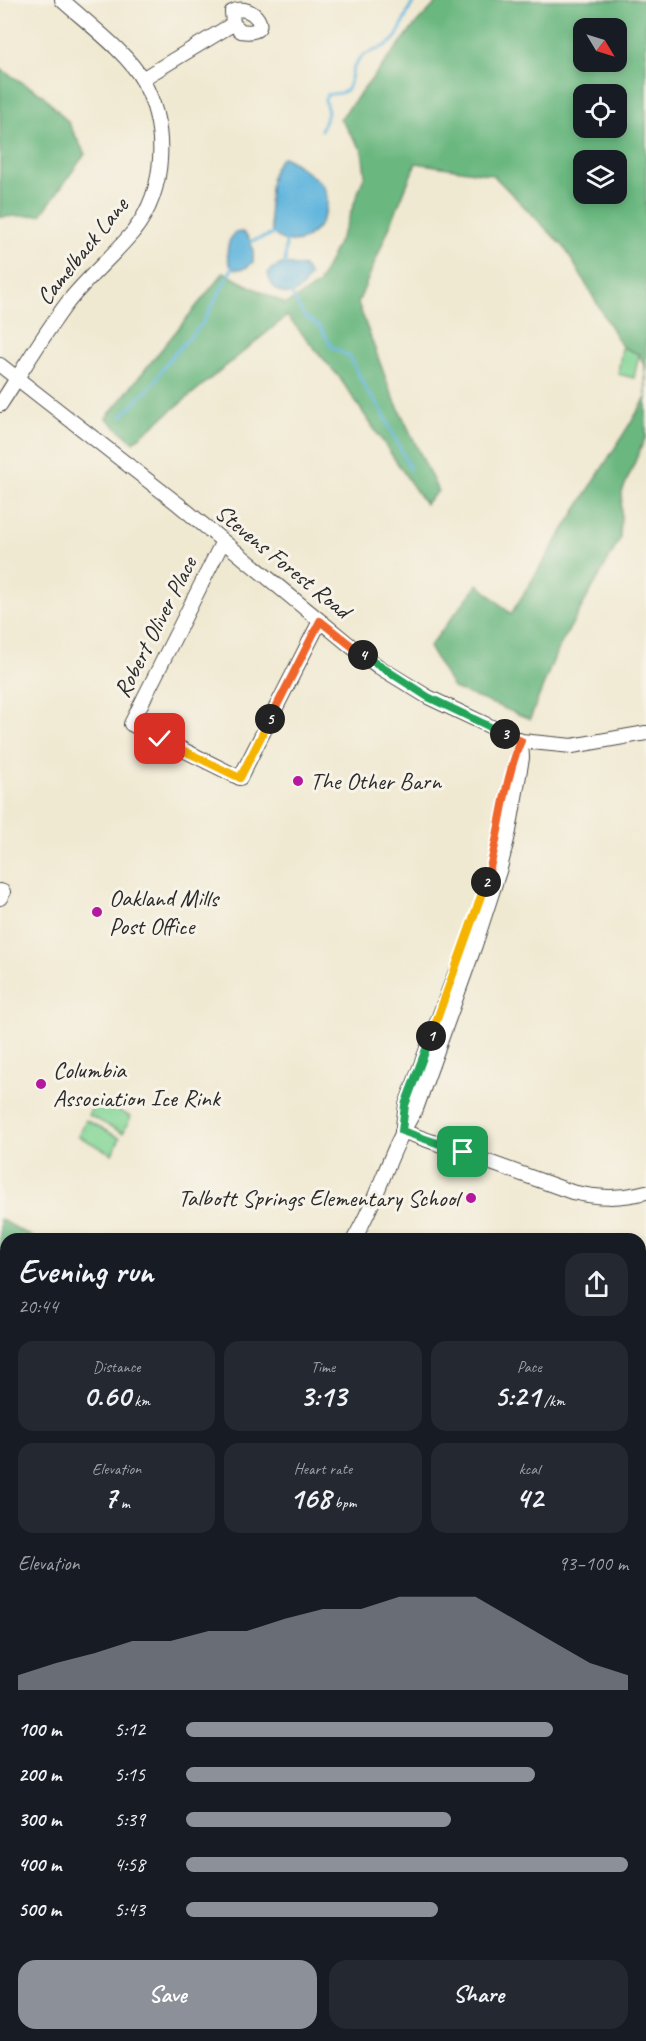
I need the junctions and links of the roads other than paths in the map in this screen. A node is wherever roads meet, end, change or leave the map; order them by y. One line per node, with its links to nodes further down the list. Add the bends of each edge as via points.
1 (62, 0): 3 (street, Camelback Lane, via 118,51)
2 (233, 24): 3 (street)
3 (142, 79): 6 (street, Camelback Lane, via 153,102 161,144 151,200 134,230 56,318)
4 (0, 365): 6 (street, Stevens Forest Road)
5 (0, 371): 6 (street, Stevens Forest Road)
6 (17, 379): 7 (street, Camelback Lane); 8 (street, Stevens Forest Road)
7 (0, 405)
8 (223, 541): 9 (street, Stevens Forest Road); 9 (street, Robert Oliver Place, via 131,724 240,778)
9 (320, 621): 11 (street, Stevens Forest Road, via 403,682)
10 (646, 733): 11 (street, Stevens Forest Road, via 572,746)
11 (521, 741): 12 (street, via 485,884 405,1105)
12 (402, 1131): 13 (street, via 572,1192 596,1197); 14 (street, via 378,1195)
13 (646, 1192)
14 (357, 1233)

